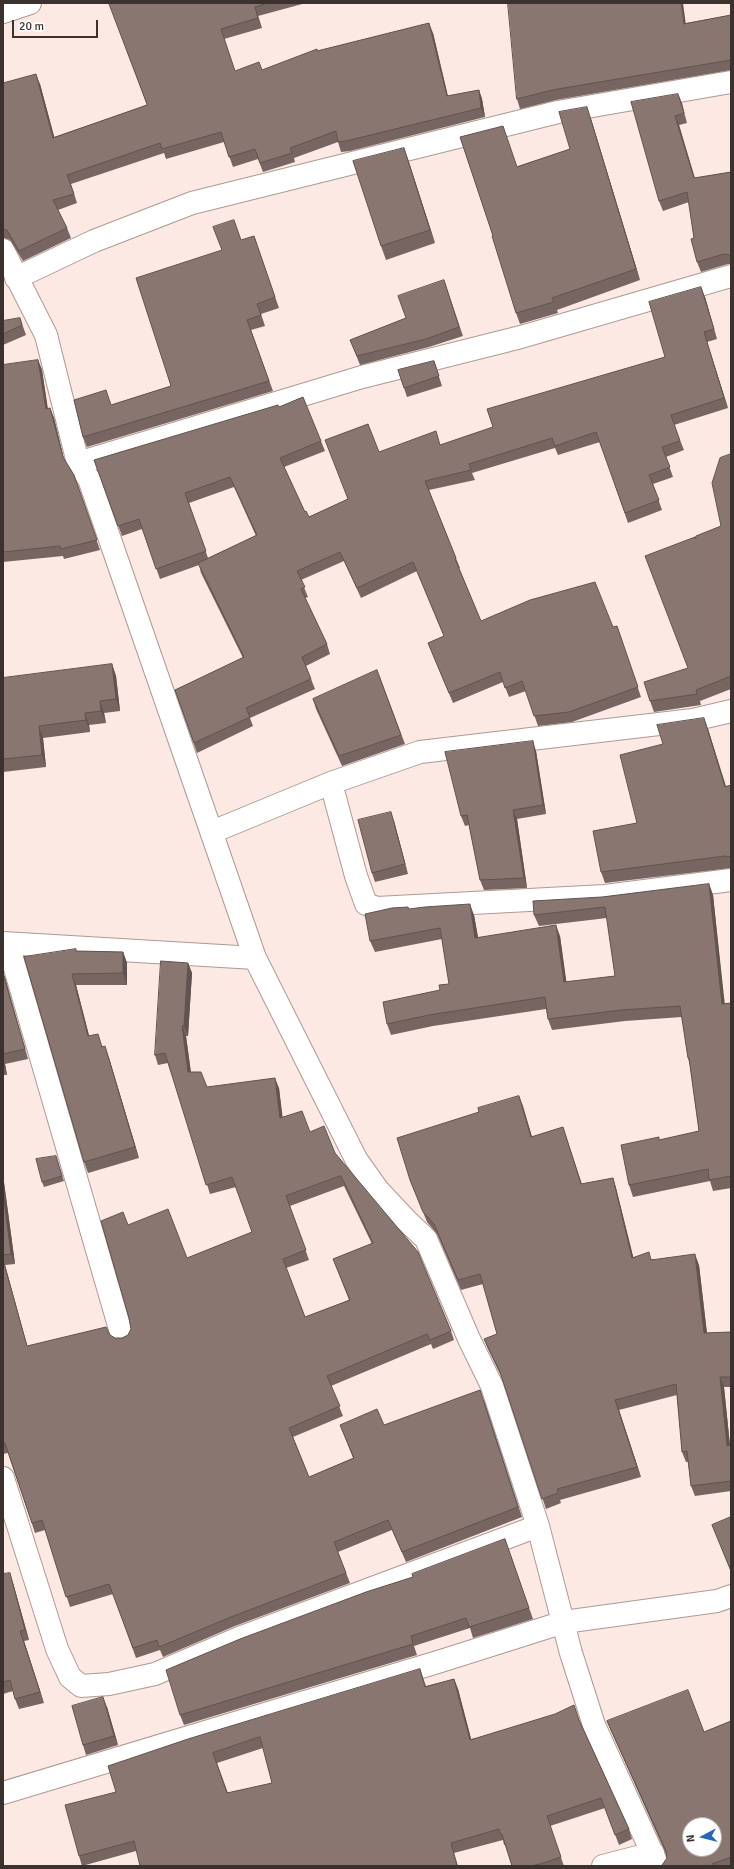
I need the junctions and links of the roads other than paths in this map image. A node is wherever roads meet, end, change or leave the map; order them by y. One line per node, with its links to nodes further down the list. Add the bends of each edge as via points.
1 (30, 3): 2 (street)
2 (3, 12)
3 (731, 82): 6 (street, via 558,112 192,203 94,241)
4 (3, 250): 6 (street)
5 (731, 276): 7 (street, via 521,337 362,377)
6 (16, 278): 7 (street, via 46,336)
7 (78, 463): 10 (street, via 89,479)
8 (731, 712): 9 (street, via 693,720 420,752)
9 (331, 783): 10 (street); 11 (street, via 366,904 376,908 605,896)
10 (212, 832): 13 (street)
11 (731, 880)
12 (6, 944): 13 (street); 14 (street)
13 (255, 958): 16 (street, via 356,1159 378,1190 426,1239 492,1386)
14 (122, 1336)
15 (3, 1478): 16 (street, via 57,1649 70,1677 81,1686 109,1684 155,1674 239,1638)
16 (538, 1526): 18 (street)
17 (731, 1596): 18 (street, via 717,1601)
18 (564, 1622): 19 (street); 20 (street, via 594,1726)
19 (3, 1793)
20 (656, 1860): 21 (street)
21 (603, 1866)

